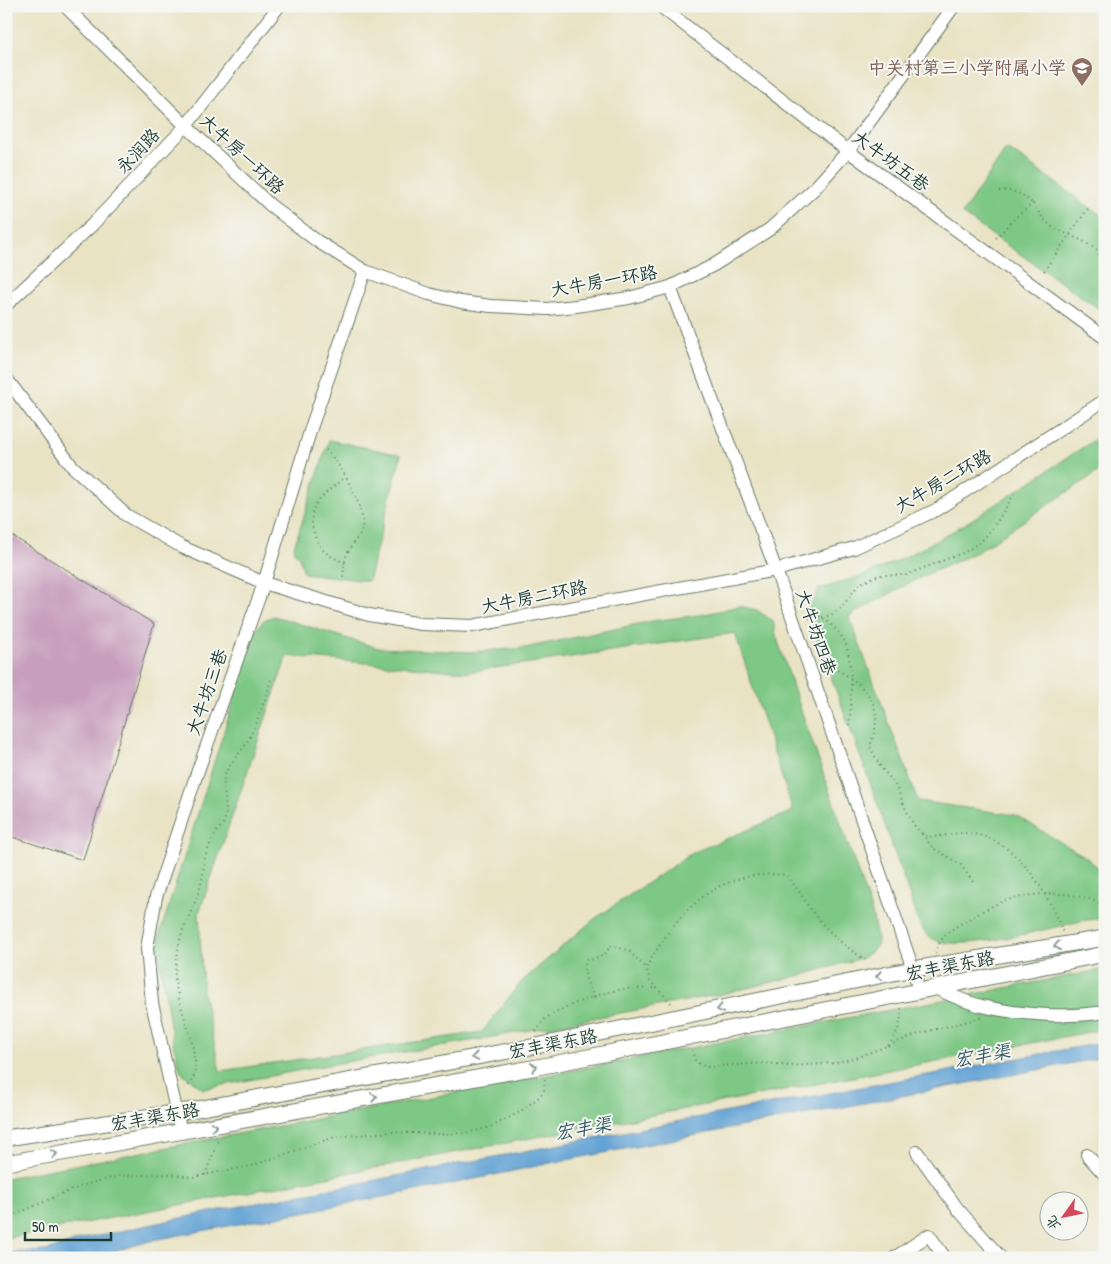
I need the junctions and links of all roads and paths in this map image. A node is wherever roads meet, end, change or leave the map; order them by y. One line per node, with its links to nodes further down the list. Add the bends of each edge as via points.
1 (66, 6): 5 (street, 大牛房一环路)
2 (279, 6): 5 (street, 永润路)
3 (660, 6): 6 (street, 大牛坊五巷)
4 (954, 6): 6 (street, 大牛房一环路)
5 (186, 126): 13 (street, 大牛房一环路, via 270,205 317,242); 16 (street, 永润路, via 92,225)
6 (848, 151): 15 (street, 大牛房一环路, via 814,189 770,229 714,266); 17 (street, 大牛坊五巷)
7 (999, 191): 8 (path, via 1023,194)
8 (1033, 204): 10 (path, via 1053,228); 11 (path)
9 (1089, 207): 10 (path)
10 (1069, 235): 12 (path); 14 (path)
11 (996, 238)
12 (1105, 257)
13 (366, 271): 15 (street, 大牛房一环路, via 460,302 522,309 608,302); 26 (street, 大牛坊三巷, via 312,425)
14 (1044, 271)
15 (670, 287): 24 (street, 大牛坊四巷)
16 (6, 305)
17 (1105, 338)
18 (6, 378): 26 (street, 大牛房二环路, via 72,466 126,515 182,547)
19 (1105, 400): 24 (street, 大牛房二环路, via 936,510 854,548)
20 (326, 450): 21 (path)
21 (345, 477): 23 (path, via 361,514 362,527); 23 (path, via 314,506 313,517 316,540 325,552)
22 (1016, 491): 28 (path, via 982,540 965,552 906,575 880,575 859,584 841,608)
23 (345, 563): 25 (path)
24 (776, 570): 26 (street, 大牛房二环路, via 472,626 421,624 368,615); 29 (street, 大牛坊四巷)
25 (343, 578)
26 (264, 583): 56 (street, 大牛坊三巷, via 159,888 150,931 147,948 152,1002)
27 (809, 618): 28 (path)
28 (822, 618): 30 (path, via 844,640)
29 (803, 650): 30 (path); 43 (street, 大牛坊四巷)
30 (850, 678): 32 (path, via 852,710); 33 (path, via 859,683 871,699 876,717 870,747)
31 (271, 680): 56 (path, via 261,712 224,779 226,808 222,824 205,856 199,892 181,935 174,974 178,1000 194,1048 195,1065 194,1080)
32 (849, 726)
33 (922, 834): 34 (path, via 933,848 961,865); 35 (path, via 965,833 993,840 1017,858)
34 (975, 885)
35 (1045, 895): 36 (path, via 1088,898); 37 (path); 41 (path, via 1002,902 950,930 939,941)
36 (1105, 906)
37 (1060, 925)
38 (1105, 938): 41 (main road, 宏丰渠东路, one-way to 41)
39 (1105, 954): 45 (main road, 宏丰渠东路)
40 (866, 960): 42 (path, via 851,951 828,929 786,875 772,874 722,884 695,902 665,934)
41 (930, 967): 43 (main road, 宏丰渠东路)
42 (646, 968): 44 (path); 48 (path, via 628,950 610,946 602,957 586,960 584,973)
43 (913, 970): 46 (street, 大牛坊四巷); 53 (main road, 宏丰渠东路, one-way to 53)
44 (656, 988): 48 (path, via 625,989); 49 (path)
45 (935, 988): 46 (main road, 宏丰渠东路); 50 (street, via 982,1006)
46 (919, 991): 47 (main road, 宏丰渠东路)
47 (898, 995): 52 (main road, 宏丰渠东路); 54 (path, via 901,1020 897,1035)
48 (594, 998): 53 (path, via 546,1018 535,1035)
49 (671, 1003)
50 (1007, 1010): 51 (street, via 1056,1014); 54 (path, via 921,1033)
51 (1105, 1012)
52 (687, 1037): 54 (path, via 696,1062 706,1067 835,1063); 55 (main road, 宏丰渠东路)
53 (536, 1046): 57 (main road, 宏丰渠东路, one-way to 57)
54 (888, 1046)
55 (543, 1066): 58 (main road, 宏丰渠东路, one-way to 55); 64 (path, via 544,1091 518,1113 491,1127 466,1133 390,1132 335,1137 251,1166)
56 (172, 1093): 57 (street, 大牛坊三巷)
57 (176, 1111): 59 (street, 大牛坊三巷); 60 (main road, 宏丰渠东路)
58 (216, 1125): 59 (main road, 宏丰渠东路, one-way to 58); 64 (path, via 219,1138)
59 (180, 1132): 63 (main road, 宏丰渠东路, one-way to 59)
60 (6, 1138)
61 (917, 1152): 69 (street, via 956,1208)
62 (1087, 1155): 65 (street)
63 (6, 1163)
64 (205, 1175): 66 (path, via 119,1176 88,1184)
65 (1105, 1175)
66 (6, 1217)
67 (894, 1258): 68 (street, via 930,1235)
68 (944, 1258)
69 (1001, 1258)

